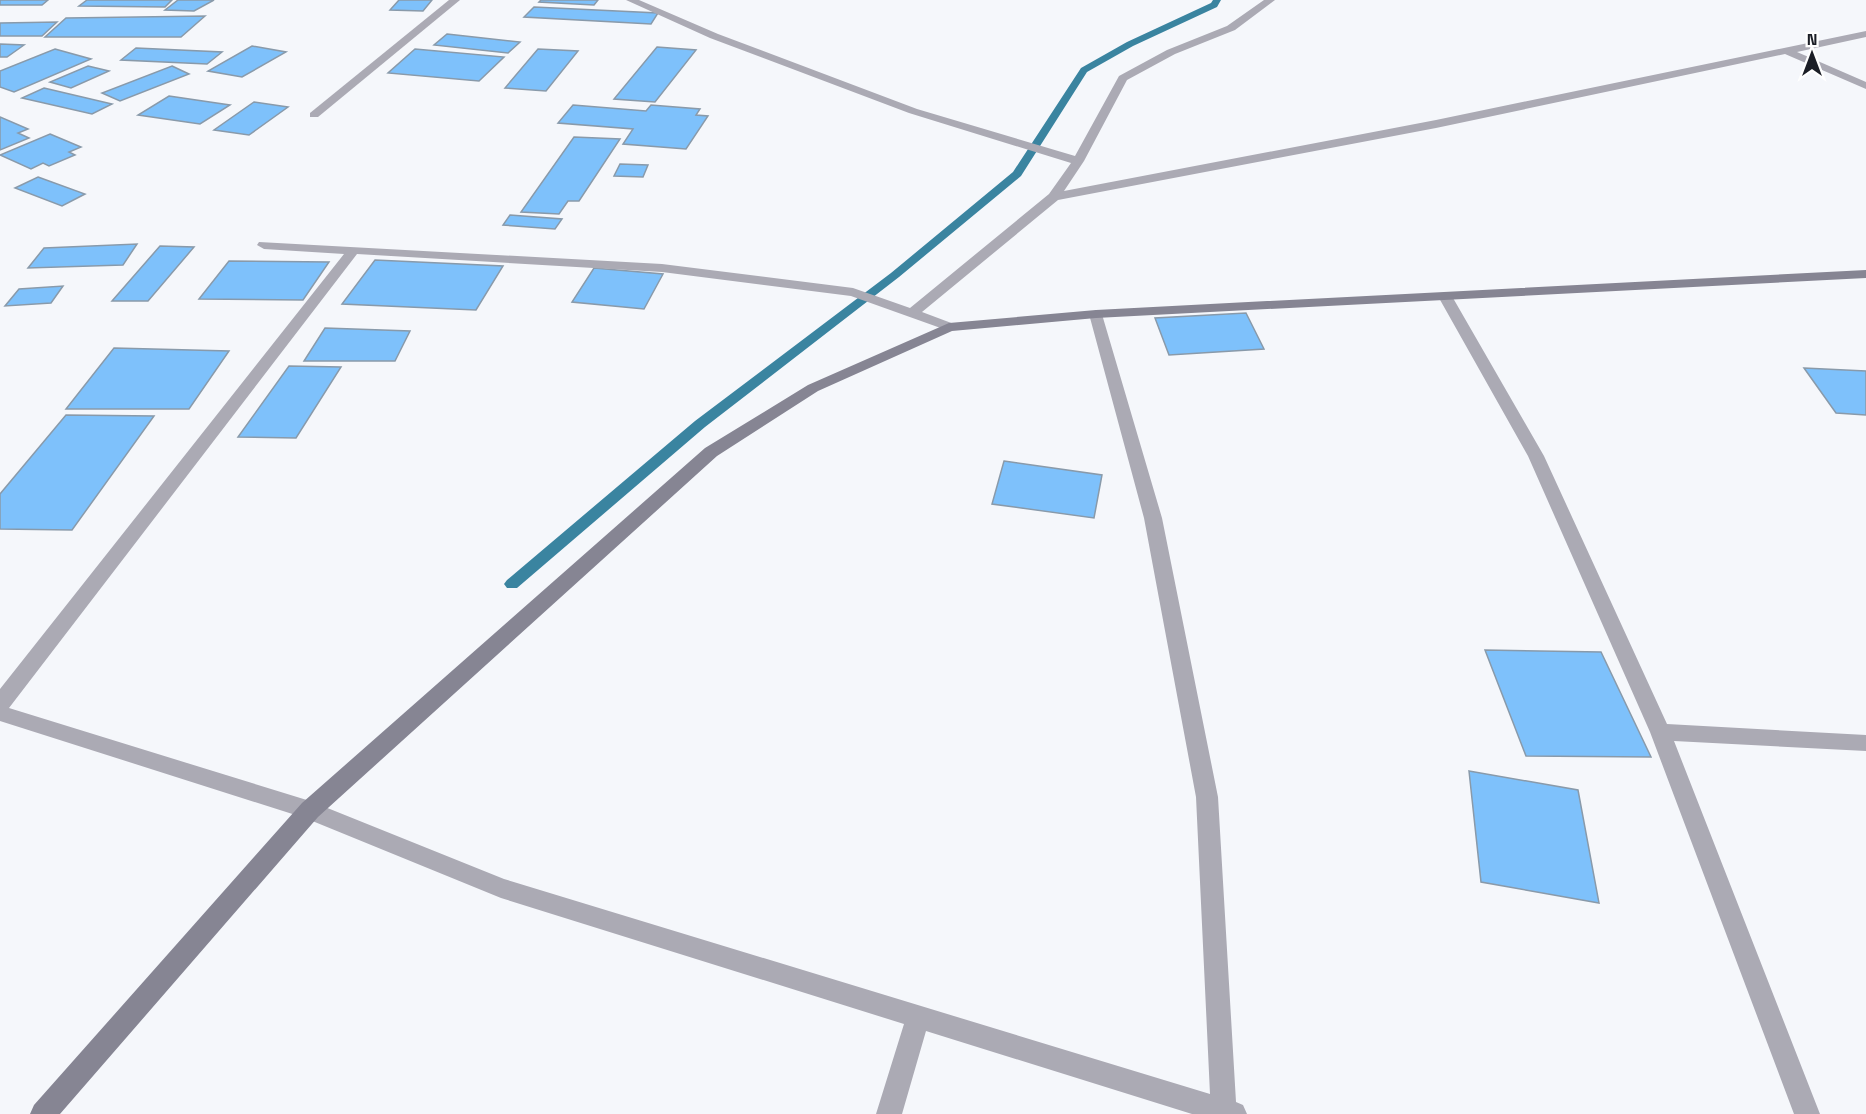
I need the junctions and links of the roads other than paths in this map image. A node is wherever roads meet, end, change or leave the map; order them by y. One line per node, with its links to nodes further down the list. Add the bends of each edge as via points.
1 (455, 0): 7 (street)
2 (631, 0): 8 (street, via 714,36 913,111)
3 (1270, 0): 8 (street, via 1231,28 1171,52 1123,78)
4 (1866, 34): 5 (street)
5 (1790, 51): 6 (street); 9 (street)
6 (1866, 86)
7 (314, 115)
8 (1078, 161): 9 (street)
9 (1054, 197): 14 (street)
10 (264, 245): 11 (street)
11 (353, 251): 14 (street, via 662,268 853,292); 17 (street)
12 (1866, 274): 13 (main road)
13 (1446, 298): 15 (main road); 19 (street, via 1536,456)
14 (914, 312): 16 (street)
15 (1096, 314): 16 (main road); 23 (street, via 1153,518 1207,797)
16 (950, 327): 21 (main road, via 813,388 711,452)
17 (0, 704)
18 (0, 713): 21 (street)
19 (1660, 732): 20 (street); 26 (street)
20 (1866, 743)
21 (310, 810): 22 (street, via 501,888); 24 (main road)
22 (918, 1017): 23 (street); 25 (street)
23 (1229, 1113)
24 (43, 1114)
25 (889, 1114)
26 (1807, 1114)

